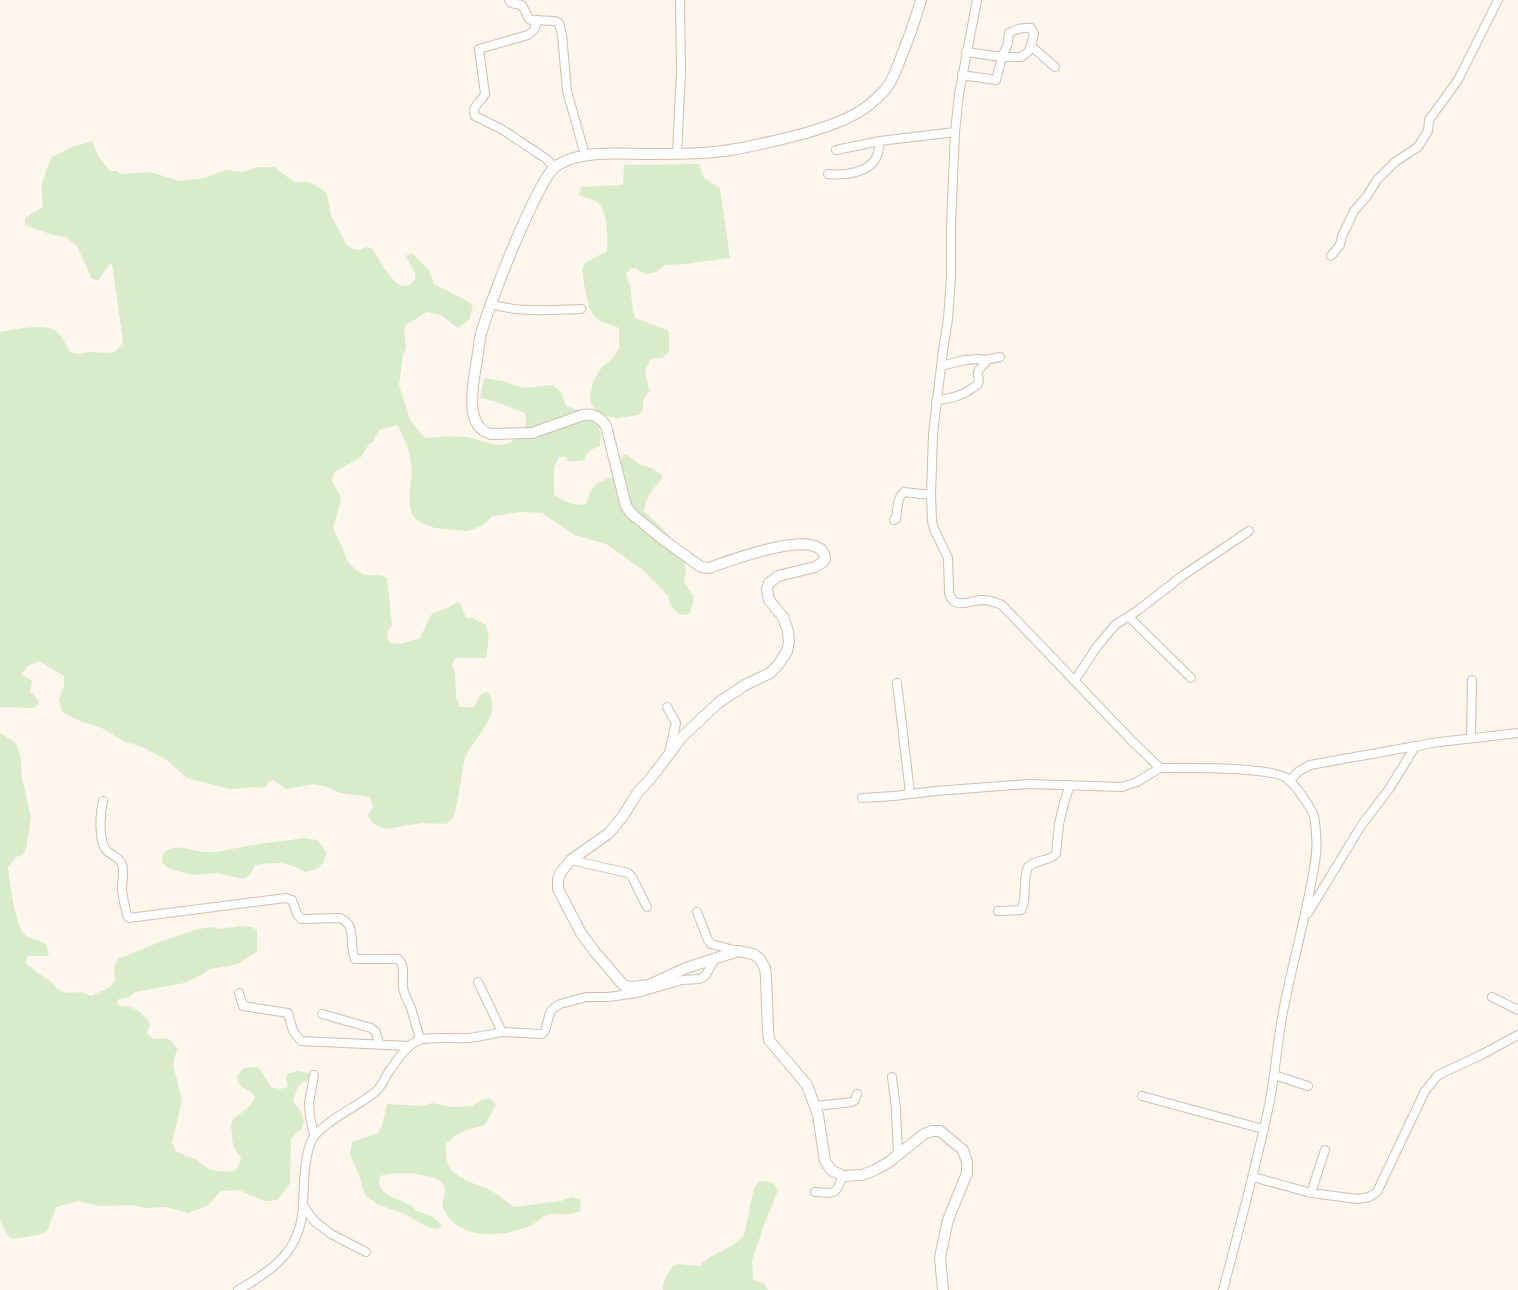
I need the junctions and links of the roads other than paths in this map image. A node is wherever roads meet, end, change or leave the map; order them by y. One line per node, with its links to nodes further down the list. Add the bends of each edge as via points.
1 (509, 0): 6 (street, via 522,5 529,19)
2 (680, 0): 15 (street)
3 (921, 0): 15 (street, via 895,73 886,89 858,114 773,142 735,150)
4 (977, 0): 8 (street)
5 (1498, 0): 19 (street, via 1458,80 1429,120 1428,132 1418,147 1395,162 1377,180 1354,211 1340,244)
6 (537, 20): 16 (street, via 559,23 567,91); 17 (street, via 534,30 528,35 478,49 485,94 473,111 475,116 503,130)
7 (1031, 46): 9 (street, via 1021,57); 9 (street, via 1034,33 1031,28 1015,29 1009,33); 10 (street)
8 (966, 52): 9 (street); 11 (street)
9 (1002, 57): 11 (street, via 996,80)
10 (1054, 67)
11 (962, 75): 12 (street)
12 (955, 132): 13 (street); 24 (street, via 951,278)
13 (880, 141): 14 (street); 18 (street, via 877,157 871,164 853,173)
14 (836, 150)
15 (677, 154): 16 (street)
16 (585, 155): 17 (street)
17 (555, 167): 20 (street, via 540,188)
18 (828, 174)
19 (1331, 256)
20 (491, 304): 21 (street, via 526,311); 38 (street, via 480,337 472,394 473,412 486,433 532,433 583,415 597,416 606,426 626,506 661,538 701,567 709,568 790,545 819,547 825,555 823,562 815,566 778,576 766,589 769,600 783,617 788,630 787,651 778,665 718,703)
21 (581, 309)
22 (1000, 357): 23 (street)
23 (985, 360): 24 (street, via 965,360); 25 (street, via 978,369 977,386 967,393)
24 (941, 366): 25 (street)
25 (936, 401): 26 (street)
26 (931, 495): 27 (street, via 904,492); 31 (street, via 934,529 948,558 950,598 961,604 981,600 1002,605)
27 (894, 520)
28 (1249, 531): 29 (street)
29 (1129, 617): 30 (street); 31 (street, via 1115,625)
30 (1191, 678)
31 (1075, 680): 39 (street)
32 (1472, 680): 36 (street)
33 (898, 683): 42 (street)
34 (667, 707): 38 (street, via 676,723)
35 (1518, 733): 36 (street)
36 (1471, 738): 37 (street)
37 (1416, 746): 40 (street, via 1310,765); 49 (street, via 1361,826)
38 (668, 756): 45 (street, via 609,833)
39 (1160, 768): 40 (street, via 1249,770 1282,776); 41 (street, via 1122,787)
40 (1290, 781): 49 (street, via 1314,816 1316,857)
41 (1070, 785): 42 (street, via 1028,784); 47 (street, via 1059,824 1056,854 1028,866 1021,910)
42 (910, 793): 43 (street)
43 (862, 798)
44 (103, 802): 59 (street, via 103,844 122,864 122,888 129,918 286,898 292,900 301,919 340,918 350,924 355,959 398,959 401,962 402,987)
45 (571, 860): 46 (street, via 628,873); 51 (street, via 558,879 561,897 581,933 624,986 649,985)
46 (647, 907)
47 (998, 911)
48 (697, 912): 50 (street, via 711,944)
49 (1304, 919): 63 (street, via 1279,1028)
50 (738, 951): 51 (street); 68 (street, via 753,954 765,968 769,1040 807,1085)
51 (715, 959): 57 (street, via 700,979 682,980 637,993 560,1004 549,1016 544,1034)
52 (478, 982): 57 (street)
53 (239, 993): 60 (street, via 242,1006 288,1013 293,1031 301,1041)
54 (1492, 997): 55 (street)
55 (1518, 1010)
56 (322, 1014): 60 (street, via 372,1028)
57 (502, 1032): 59 (street, via 470,1038)
58 (1518, 1035): 76 (street, via 1438,1075 1425,1091 1377,1192 1358,1199)
59 (420, 1039): 61 (street)
60 (379, 1044): 61 (street)
61 (409, 1046): 70 (street, via 375,1092)
62 (314, 1075): 70 (street, via 309,1103)
63 (1274, 1075): 65 (street); 69 (street)
64 (892, 1077): 72 (street)
65 (1308, 1086)
66 (858, 1094): 68 (street, via 852,1102)
67 (1142, 1096): 69 (street)
68 (816, 1106): 73 (street, via 825,1161 831,1170)
69 (1263, 1129): 74 (street)
70 (314, 1135): 77 (street, via 306,1160)
71 (1325, 1150): 76 (street)
72 (898, 1155): 73 (street, via 862,1175); 80 (street, via 924,1134 940,1131 964,1150 966,1156 967,1173 948,1220 940,1257)
73 (843, 1176): 75 (street, via 837,1191)
74 (1253, 1177): 76 (street); 81 (street)
75 (815, 1192)
76 (1311, 1193)
77 (303, 1205): 78 (street, via 314,1221 331,1234); 79 (street, via 299,1230 284,1258 260,1278)
78 (366, 1252)
79 (238, 1290)
80 (943, 1290)
81 (1225, 1290)

